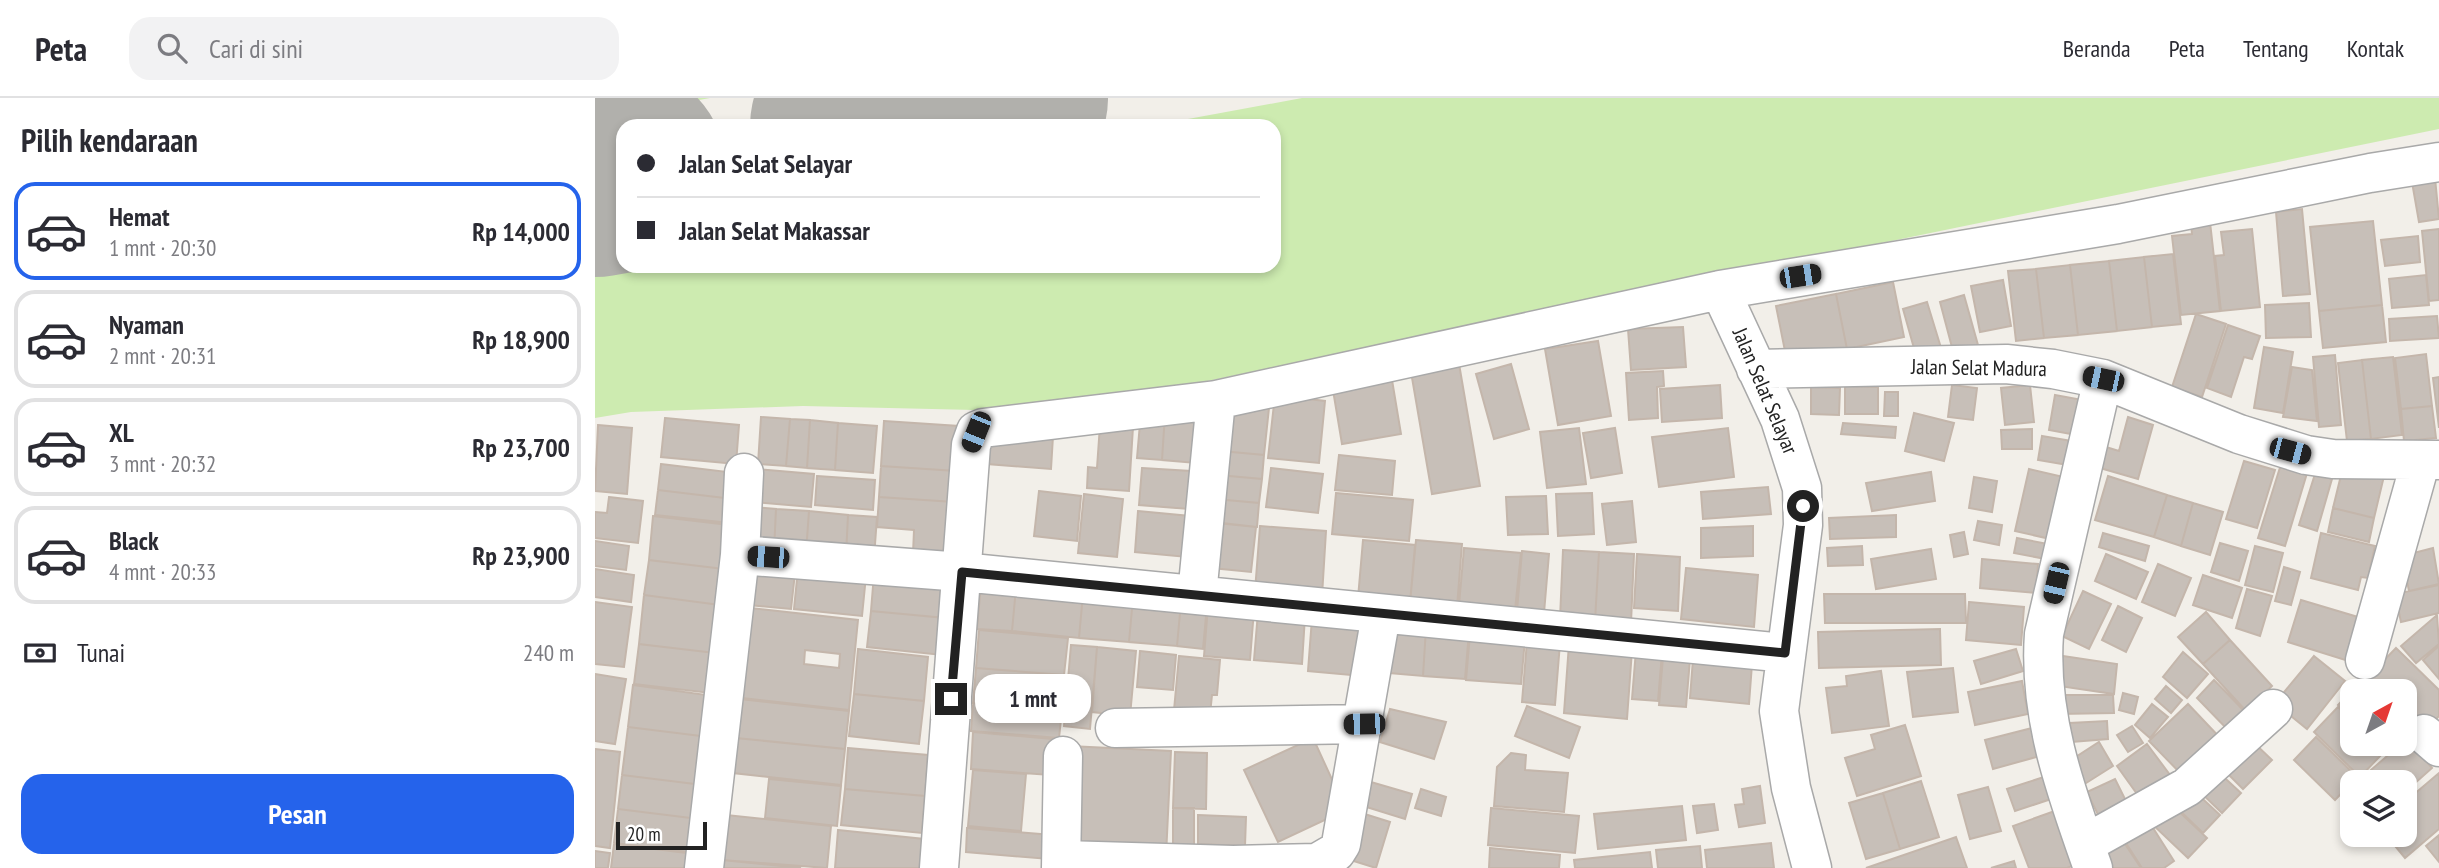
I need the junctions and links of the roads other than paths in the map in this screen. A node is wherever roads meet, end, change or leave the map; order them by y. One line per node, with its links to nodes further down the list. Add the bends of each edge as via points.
1 (2439, 162): 2 (street, via 2118,224)
2 (1720, 290): 3 (street, Jalan Selat Selayar); 5 (street)
3 (1756, 369): 4 (street, Jalan Selat Madura, via 2006,364); 12 (street, Jalan Selat Selayar, via 1780,419 1803,488 1803,525)
4 (2103, 379): 6 (street, Jalan Selat Madura, via 2239,434 2306,455); 18 (street, via 2044,634 2042,666 2048,726)
5 (1216, 401): 9 (street, via 976,432 971,445); 10 (street)
6 (2430, 460): 13 (street)
7 (744, 472): 8 (street)
8 (740, 555): 9 (street); 20 (street)
9 (962, 572): 10 (street); 21 (street)
10 (1196, 595): 11 (street)
11 (1381, 615): 12 (street); 15 (street)
12 (1785, 653): 22 (street, Jalan Selat Selayar, via 1779,711 1791,788)
13 (2365, 660)
14 (2273, 709): 18 (street, via 2187,786)
15 (1364, 724): 16 (street); 19 (street, via 1341,844 1326,859 1233,865)
16 (1115, 728)
17 (1063, 756): 19 (street)
18 (2089, 856)
19 (1062, 864)
20 (703, 868)
21 (939, 868)
22 (1812, 868)

